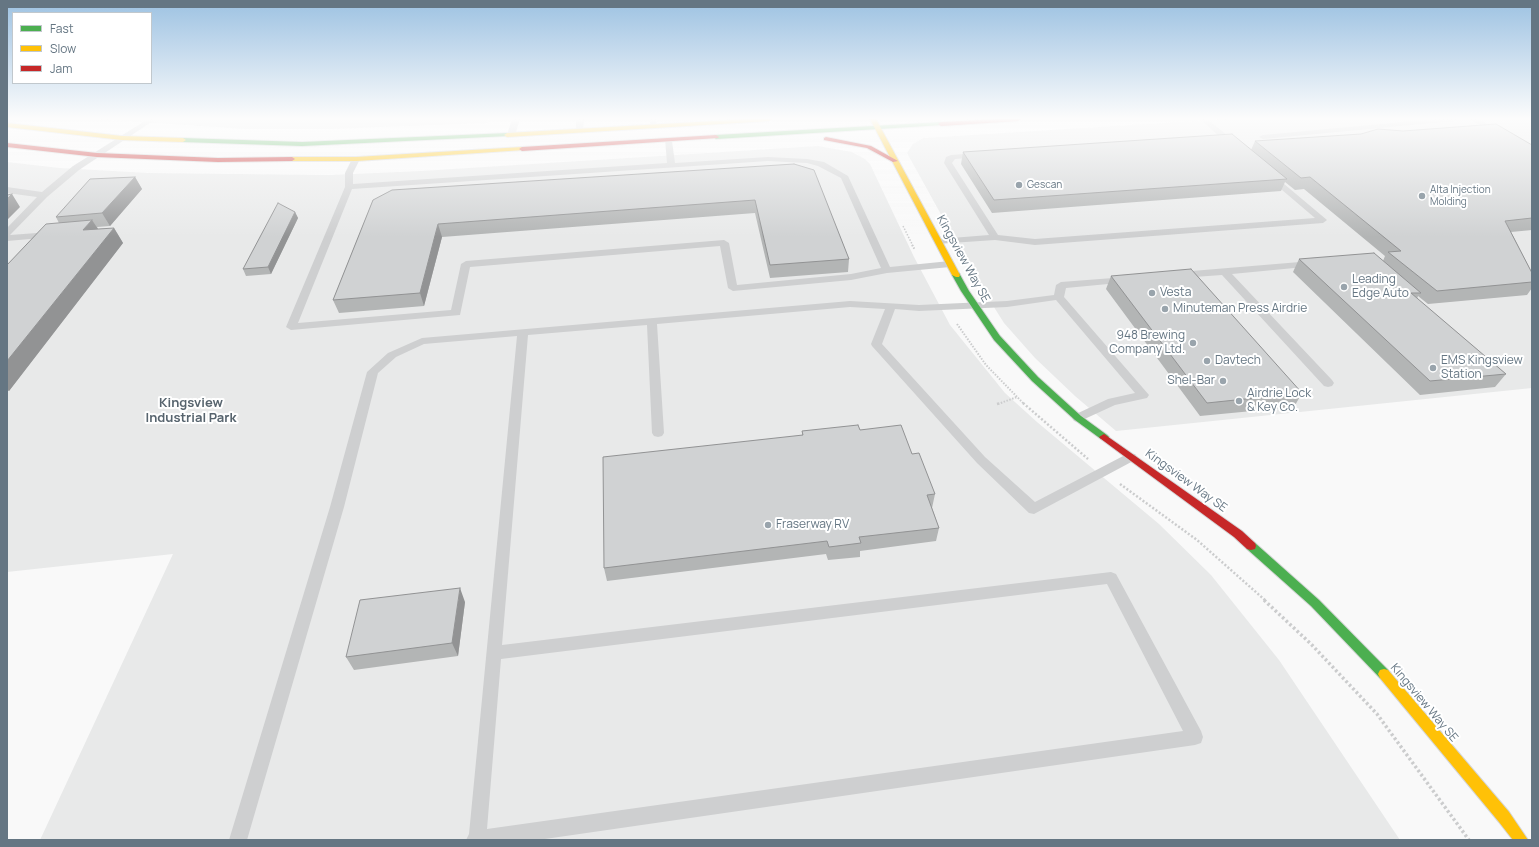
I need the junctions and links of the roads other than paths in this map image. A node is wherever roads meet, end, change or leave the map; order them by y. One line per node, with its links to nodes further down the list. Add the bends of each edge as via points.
1 (91, 159): 13 (lane)
2 (182, 159): 3 (main road)
3 (356, 159): 4 (main road); 11 (lane, via 349,173)
4 (364, 159)
5 (670, 159): 9 (lane)
6 (890, 159): 8 (main road)
7 (950, 159): 16 (lane, via 948,163)
8 (895, 161): 18 (main road, Kingsview Way SE)
9 (671, 166): 11 (lane); 21 (lane, via 788,160 821,164 833,169 844,176 850,186)
10 (1265, 171): 16 (lane, via 1323,220 1035,242)
11 (349, 186): 21 (lane, via 291,327 456,313 466,264 724,243 733,288 850,277)
12 (7, 190): 13 (lane)
13 (44, 195): 14 (lane)
14 (7, 233)
15 (62, 234): 17 (lane)
16 (995, 237): 18 (lane)
17 (7, 238)
18 (939, 242): 20 (main road, Kingsview Way SE)
19 (1326, 263): 22 (lane)
20 (950, 264): 21 (lane); 26 (main road, Kingsview Way SE)
21 (887, 270)
22 (1224, 272): 23 (lane); 30 (lane)
23 (1169, 276)
24 (1138, 279): 25 (lane, via 1061,285)
25 (1059, 297): 26 (lane, via 1007,304); 31 (lane, via 1143,395 1112,402)
26 (974, 305): 27 (lane, via 919,308); 31 (main road, Kingsview Way SE, via 997,338 1035,379)
27 (891, 306): 28 (lane, via 850,304); 33 (lane, via 876,344 980,460 1034,509)
28 (652, 321): 29 (lane); 32 (lane)
29 (523, 332): 34 (lane); 35 (lane, via 422,341 392,355 374,372 337,507)
30 (1328, 384)
31 (1078, 418): 33 (main road, Kingsview Way SE)
32 (658, 433)
33 (1132, 456): 37 (main road, Kingsview Way SE, via 1238,534 1315,603 1387,677)
34 (494, 653): 36 (lane); 36 (lane, via 1111,578 1195,737)
35 (238, 840)
36 (476, 840)
37 (1521, 840)

